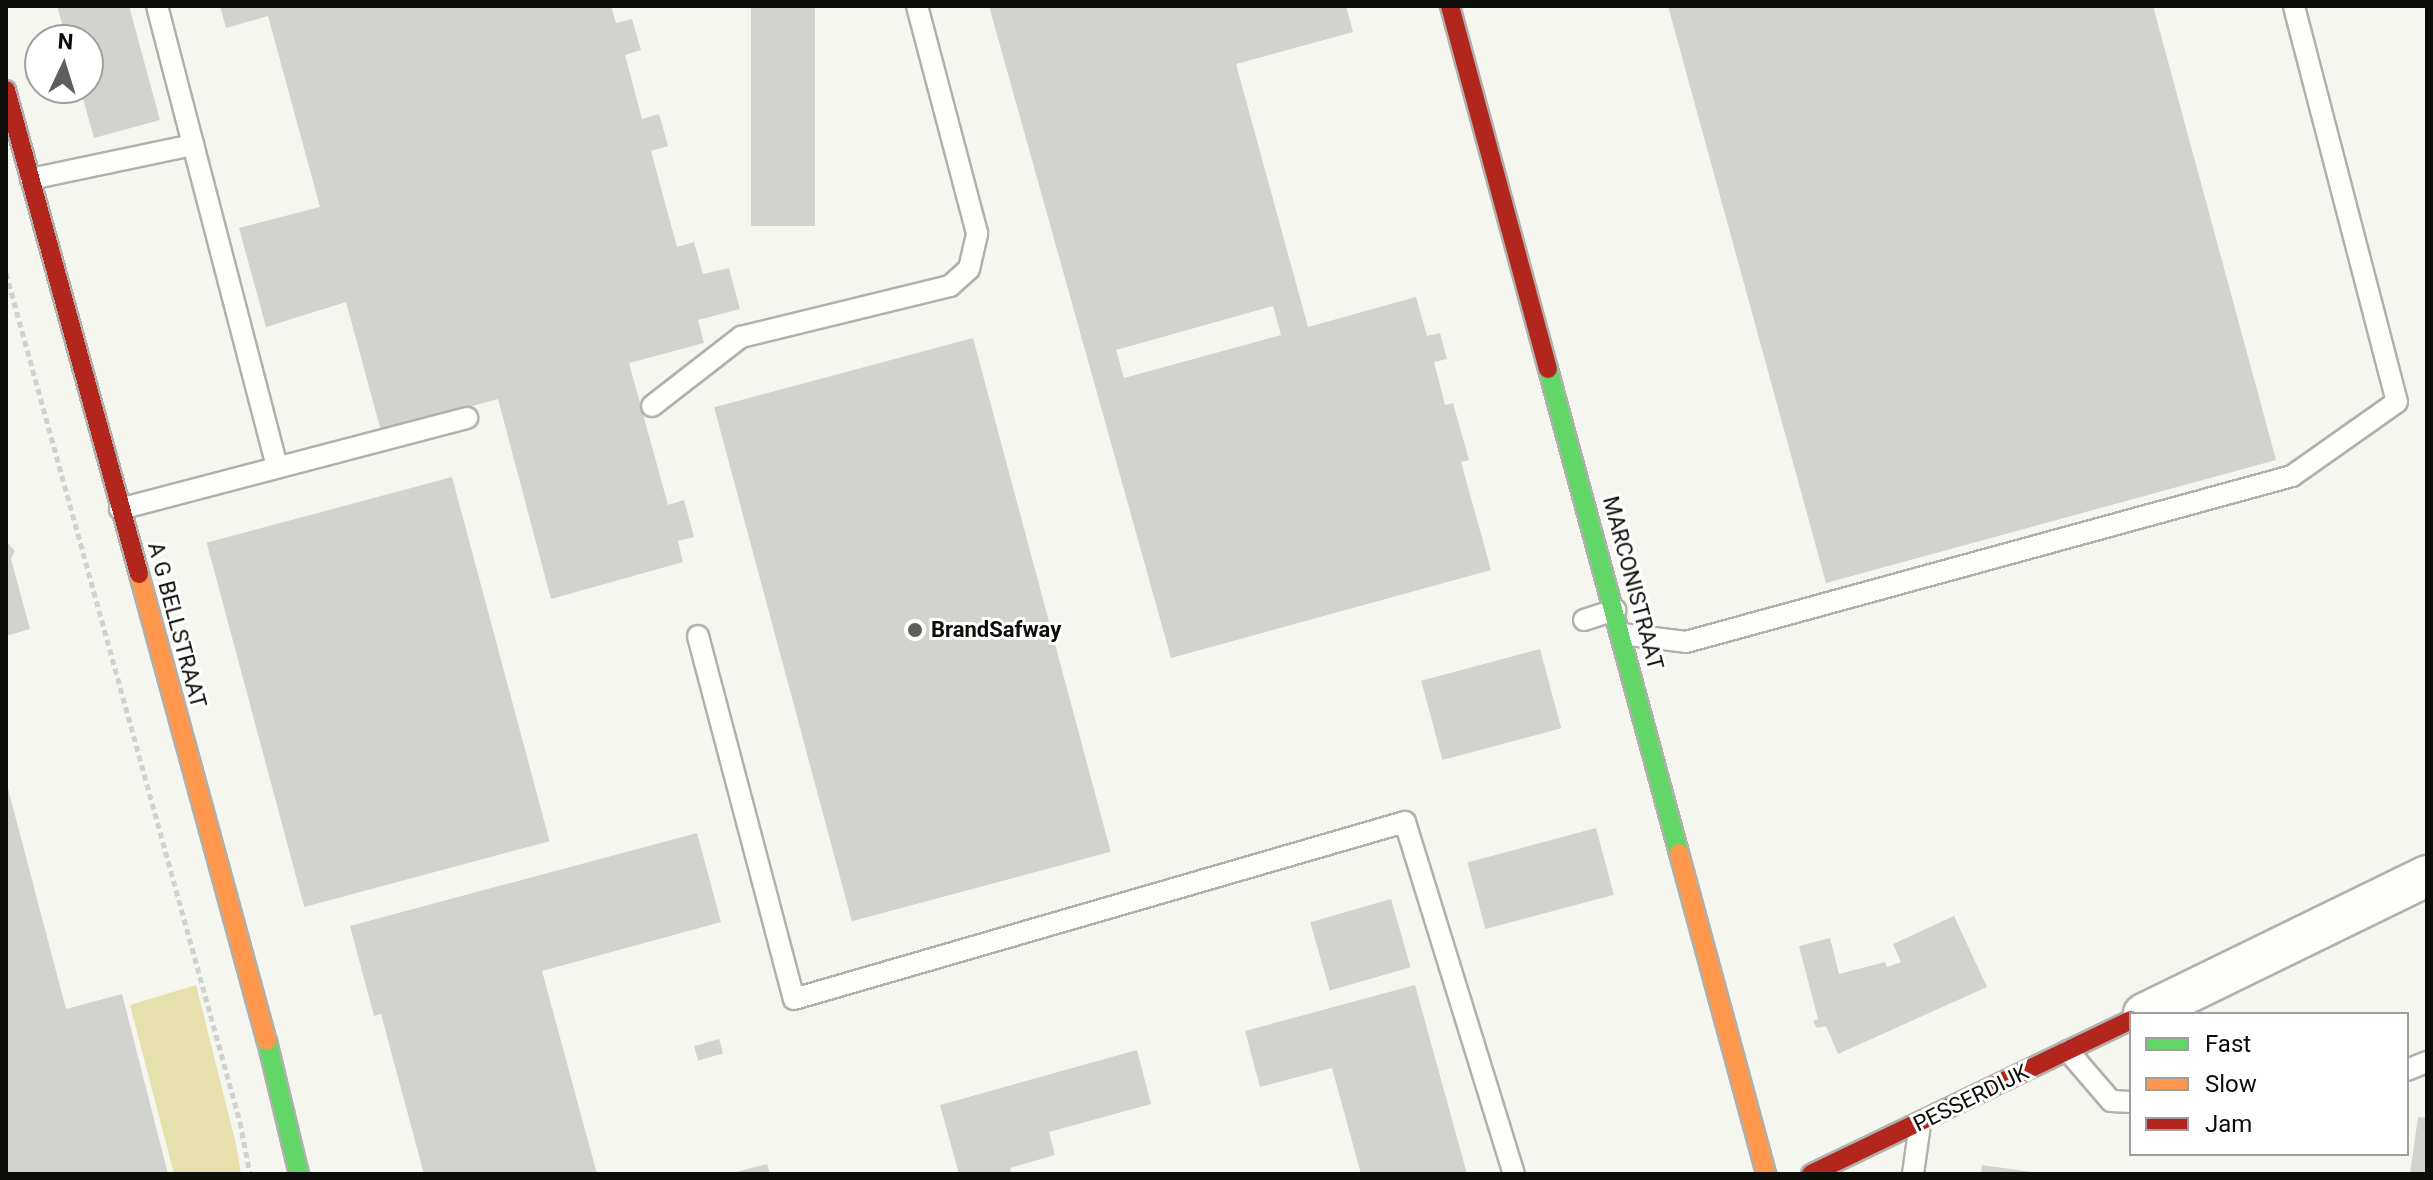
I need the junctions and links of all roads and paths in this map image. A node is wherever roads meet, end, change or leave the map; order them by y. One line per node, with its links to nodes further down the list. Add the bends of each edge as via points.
1 (157, 6): 6 (lane)
2 (917, 6): 9 (lane, via 977,233 969,269 950,286 741,337)
3 (1450, 6): 13 (street, MARCONISTRAAT)
4 (2294, 6): 15 (lane, via 2397,402 2292,476 1686,642)
5 (6, 90): 7 (street, A G BELLSTRAAT)
6 (193, 145): 7 (lane); 11 (lane)
7 (31, 179): 12 (street, A G BELLSTRAAT)
8 (6, 273): 23 (path)
9 (652, 406)
10 (467, 418): 11 (lane)
11 (277, 468): 12 (lane)
12 (120, 509): 24 (street, A G BELLSTRAAT, via 293,1135)
13 (1615, 610): 14 (lane); 15 (street, MARCONISTRAAT)
14 (1584, 620)
15 (1622, 634): 26 (street, MARCONISTRAAT)
16 (698, 636): 25 (lane, via 794,999 1405,822)
17 (2427, 876): 18 (street)
18 (2148, 1012)
19 (2129, 1021): 20 (street, PESSERDIJK)
20 (2068, 1051): 21 (lane, via 2111,1101); 22 (street, PESSERDIJK)
21 (2129, 1102)
22 (1920, 1124): 27 (street, PESSERDIJK); 28 (lane)
23 (250, 1174)
24 (299, 1174)
25 (1514, 1174)
26 (1766, 1174)
27 (1811, 1174)
28 (1913, 1174)

